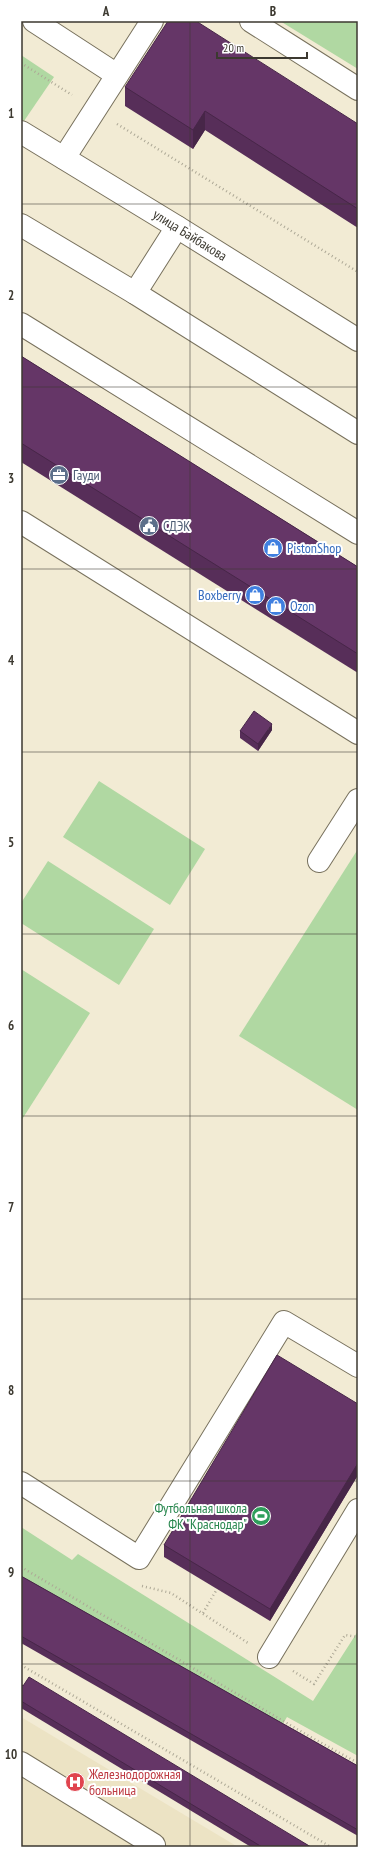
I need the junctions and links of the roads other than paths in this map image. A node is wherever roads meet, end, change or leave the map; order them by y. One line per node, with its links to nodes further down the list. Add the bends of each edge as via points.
1 (34, 21): 4 (street)
2 (152, 21): 4 (street)
3 (251, 21): 5 (street)
4 (117, 75): 7 (street)
5 (358, 89)
6 (21, 132): 7 (street, улица Байбакова)
7 (64, 158): 9 (street, улица Байбакова)
8 (21, 225): 10 (street)
9 (178, 227): 10 (street); 12 (street, улица Байбакова)
10 (135, 293): 13 (street)
11 (21, 324): 15 (street)
12 (358, 340)
13 (358, 433)
14 (21, 522): 16 (street)
15 (358, 533)
16 (358, 733)
17 (358, 800): 18 (street)
18 (319, 861)
19 (358, 1366): 20 (street, via 284,1322 139,1558)
20 (21, 1483)
21 (358, 1510): 22 (street)
22 (270, 1657)
23 (21, 1763): 24 (street)
24 (155, 1846)

